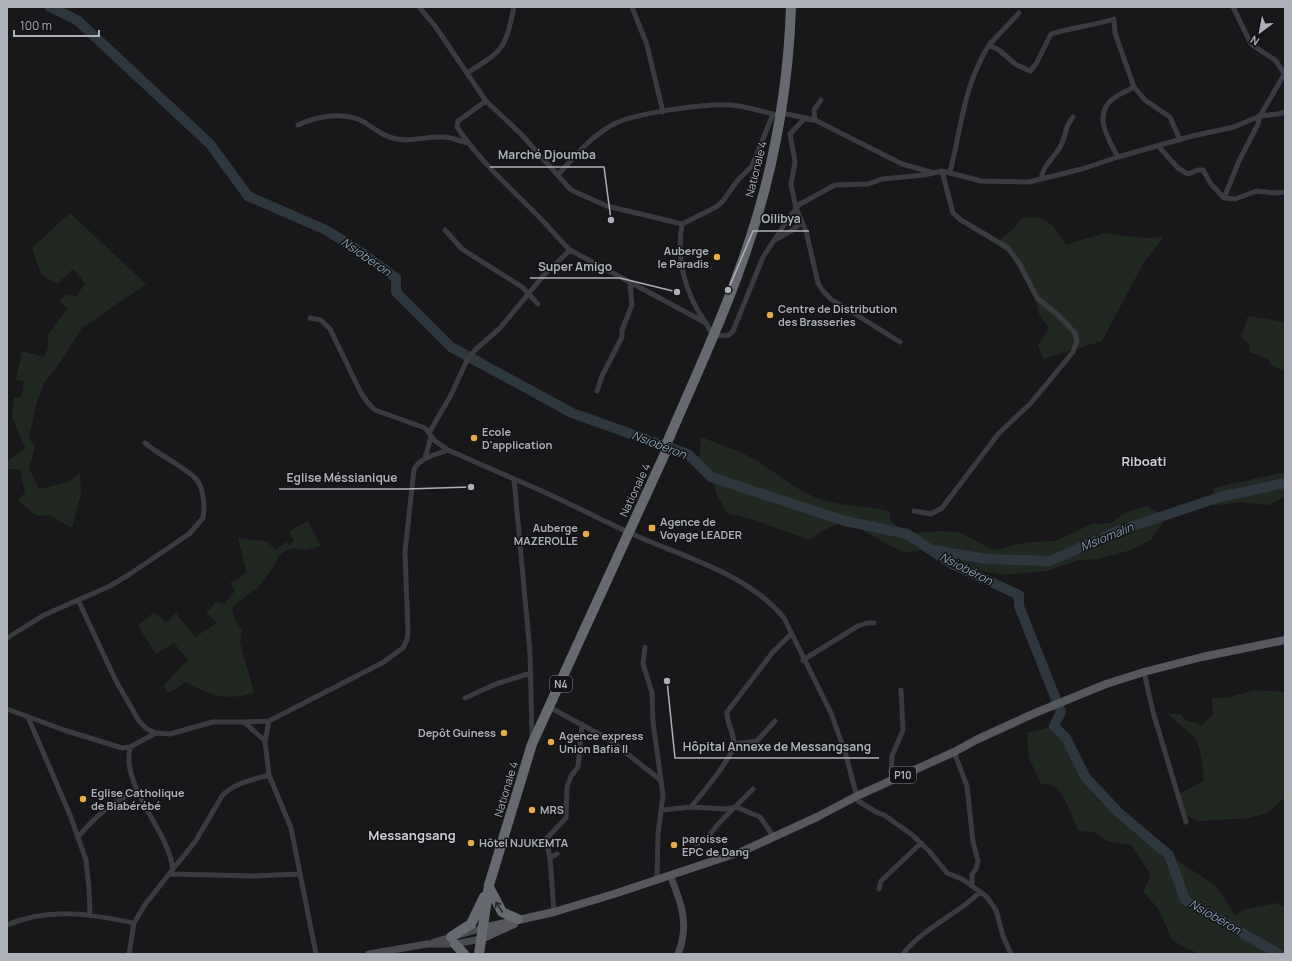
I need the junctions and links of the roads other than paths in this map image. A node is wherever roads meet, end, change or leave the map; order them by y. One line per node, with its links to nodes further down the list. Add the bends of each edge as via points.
1 (419, 7): 8 (street)
2 (514, 7): 8 (street, via 503,46 491,58)
3 (632, 7): 13 (street, via 647,45)
4 (792, 7): 15 (highway, Nationale 4 / N4, via 790,49)
5 (1233, 7): 9 (street, via 1252,44 1274,60)
6 (1019, 13): 7 (street)
7 (989, 45): 10 (street, via 1030,72 1051,34 1114,19 1115,32); 25 (street, via 975,69 967,91)
8 (467, 73): 12 (street)
9 (1285, 73): 16 (street)
10 (1134, 87): 20 (street, via 1145,100 1170,117); 23 (street, via 1113,98 1105,107 1103,130)
11 (821, 100): 18 (street, via 814,110)
12 (486, 101): 21 (street, via 458,121 457,127); 27 (street, via 521,134)
13 (663, 112): 15 (street, via 712,105 732,105); 27 (street, via 615,123 583,146)
14 (1285, 112): 16 (street)
15 (779, 114): 18 (street); 33 (street, via 756,160 722,202); 42 (highway, Nationale 4 / N4, via 754,227)
16 (1260, 116): 20 (street, via 1234,127); 30 (street)
17 (1073, 117): 28 (street, via 1066,127 1060,147 1041,172)
18 (816, 120): 26 (street, via 902,164); 31 (street, via 804,119 790,134 795,162 791,184)
19 (298, 124): 21 (street, via 320,117 352,118 397,139 444,137)
20 (1180, 140): 22 (street)
21 (468, 143): 36 (street)
22 (1159, 146): 23 (street); 30 (street, via 1178,168 1188,174 1203,170)
23 (1118, 157): 28 (street)
24 (942, 171): 25 (street); 26 (street); 50 (street, via 953,213 1014,254 1037,298 1075,333 1077,341 1073,352 1030,404 999,433 942,508 931,514)
25 (950, 172): 28 (street, via 981,181 1021,183)
26 (935, 174): 31 (street, via 890,177 868,184 835,185)
27 (558, 175): 33 (street, via 571,190 607,206)
28 (1041, 180)
29 (1285, 192): 30 (street, via 1257,191 1234,199)
30 (1224, 198)
31 (796, 208): 32 (street); 35 (street)
32 (802, 222): 35 (street); 43 (street, via 818,283 823,291 831,299)
33 (682, 224): 41 (street, via 680,262 694,307)
34 (445, 230): 38 (street, via 462,249)
35 (775, 241): 42 (street, via 756,271 737,325 729,335)
36 (570, 250): 37 (street); 38 (street)
37 (630, 283): 41 (street); 44 (street, via 632,305 622,330 622,337 602,376)
38 (529, 293): 39 (street); 45 (street, via 500,328 467,360)
39 (538, 304)
40 (310, 318): 45 (street, via 321,320 330,329 368,403 379,412 425,428)
41 (706, 323): 42 (street)
42 (713, 336): 51 (highway, Nationale 4 / N4)
43 (900, 342)
44 (597, 392)
45 (430, 435): 47 (street); 48 (street)
46 (145, 443): 52 (street, via 197,480 204,502 203,518 189,534 130,574)
47 (448, 450): 48 (street); 49 (street)
48 (425, 458): 66 (street, via 417,463 412,481 404,557 408,632 403,648 382,663)
49 (514, 479): 51 (street); 60 (street)
50 (914, 511)
51 (629, 532): 54 (street, via 712,567 748,586 775,607 784,618); 63 (highway, Nationale 4 / N4)
52 (78, 600): 55 (street, via 44,615); 70 (street, via 116,681 139,721)
53 (874, 623): 58 (street, via 858,626)
54 (791, 634): 58 (street); 73 (street, via 773,652 727,712)
55 (7, 638)
56 (1285, 640): 59 (main road, P10)
57 (645, 647): 77 (street, via 643,664 652,693)
58 (803, 660): 81 (street, via 840,736)
59 (1144, 672): 75 (main road, P10, via 1106,684 1035,713); 85 (street, via 1153,712)
60 (531, 673): 62 (street, via 496,684); 72 (street)
61 (901, 690): 78 (street, via 903,730 892,756)
62 (465, 698)
63 (549, 708): 69 (street); 72 (highway, Nationale 4 / N4)
64 (7, 709): 65 (street)
65 (28, 718): 74 (street, via 111,745); 86 (street)
66 (269, 721): 68 (street); 71 (street)
67 (776, 721): 73 (street, via 758,741)
68 (244, 722): 70 (street, via 213,722 170,734); 71 (street)
69 (582, 724): 77 (street, via 610,740); 91 (street, via 578,767 567,787 566,818 546,839)
70 (156, 733): 74 (street)
71 (265, 741): 76 (street)
72 (532, 744): 99 (highway, Nationale 4 / N4)
73 (734, 744): 82 (street, via 732,752)
74 (130, 747): 80 (street, via 129,768)
75 (954, 752): 78 (main road, P10); 95 (street, via 967,786 973,842 978,861)
76 (268, 775): 92 (street, via 228,790 217,803 195,842); 93 (street, via 292,828)
77 (659, 778): 84 (street, via 663,794)
78 (892, 781): 81 (main road, P10)
79 (753, 789): 83 (street)
80 (137, 791): 86 (street, via 119,798 108,806); 92 (street, via 155,821 172,859)
81 (857, 796): 87 (main road, P10, via 817,818); 88 (street, via 860,803 888,818)
82 (691, 807): 83 (street); 84 (street)
83 (736, 807): 87 (street, via 760,817); 89 (street, via 706,839)
84 (662, 810): 96 (street)
85 (1186, 822)
86 (78, 837): 103 (street, via 88,867)
87 (774, 837): 94 (main road, P10, via 743,851)
88 (921, 842): 97 (street, via 947,873); 100 (street, via 881,881)
89 (696, 844)
90 (557, 854): 91 (street)
91 (550, 858): 102 (street)
92 (172, 871): 93 (street, via 253,876); 105 (street)
93 (300, 874): 111 (street)
94 (670, 874): 96 (main road, P10); 115 (main road, via 684,915 685,932)
95 (972, 874): 97 (street); 98 (street)
96 (656, 878): 102 (main road, P10)
97 (962, 879): 98 (street)
98 (972, 886): 101 (street)
99 (488, 888): 104 (highway, one-way to 99, via 502,912); 107 (highway, Nationale 4 / N4); 109 (highway, via 471,924)
100 (879, 889)
101 (980, 892): 116 (street, via 960,909 931,927); 117 (street, via 996,910)
102 (554, 912): 104 (main road, P10)
103 (90, 915): 105 (street); 106 (street, via 37,915)
104 (521, 919): 107 (main road, P10); 108 (main road, P10)
105 (134, 923): 110 (street)
106 (7, 925)
107 (483, 928): 108 (highway, Nationale 4 / N4); 109 (main road)
108 (481, 939): 109 (main road); 114 (highway, Nationale 4 / N4)
109 (453, 940): 112 (main road); 113 (highway)
110 (129, 954)
111 (316, 954)
112 (369, 954)
113 (464, 954)
114 (479, 954)
115 (678, 954)
116 (903, 954)
117 (1011, 954)

